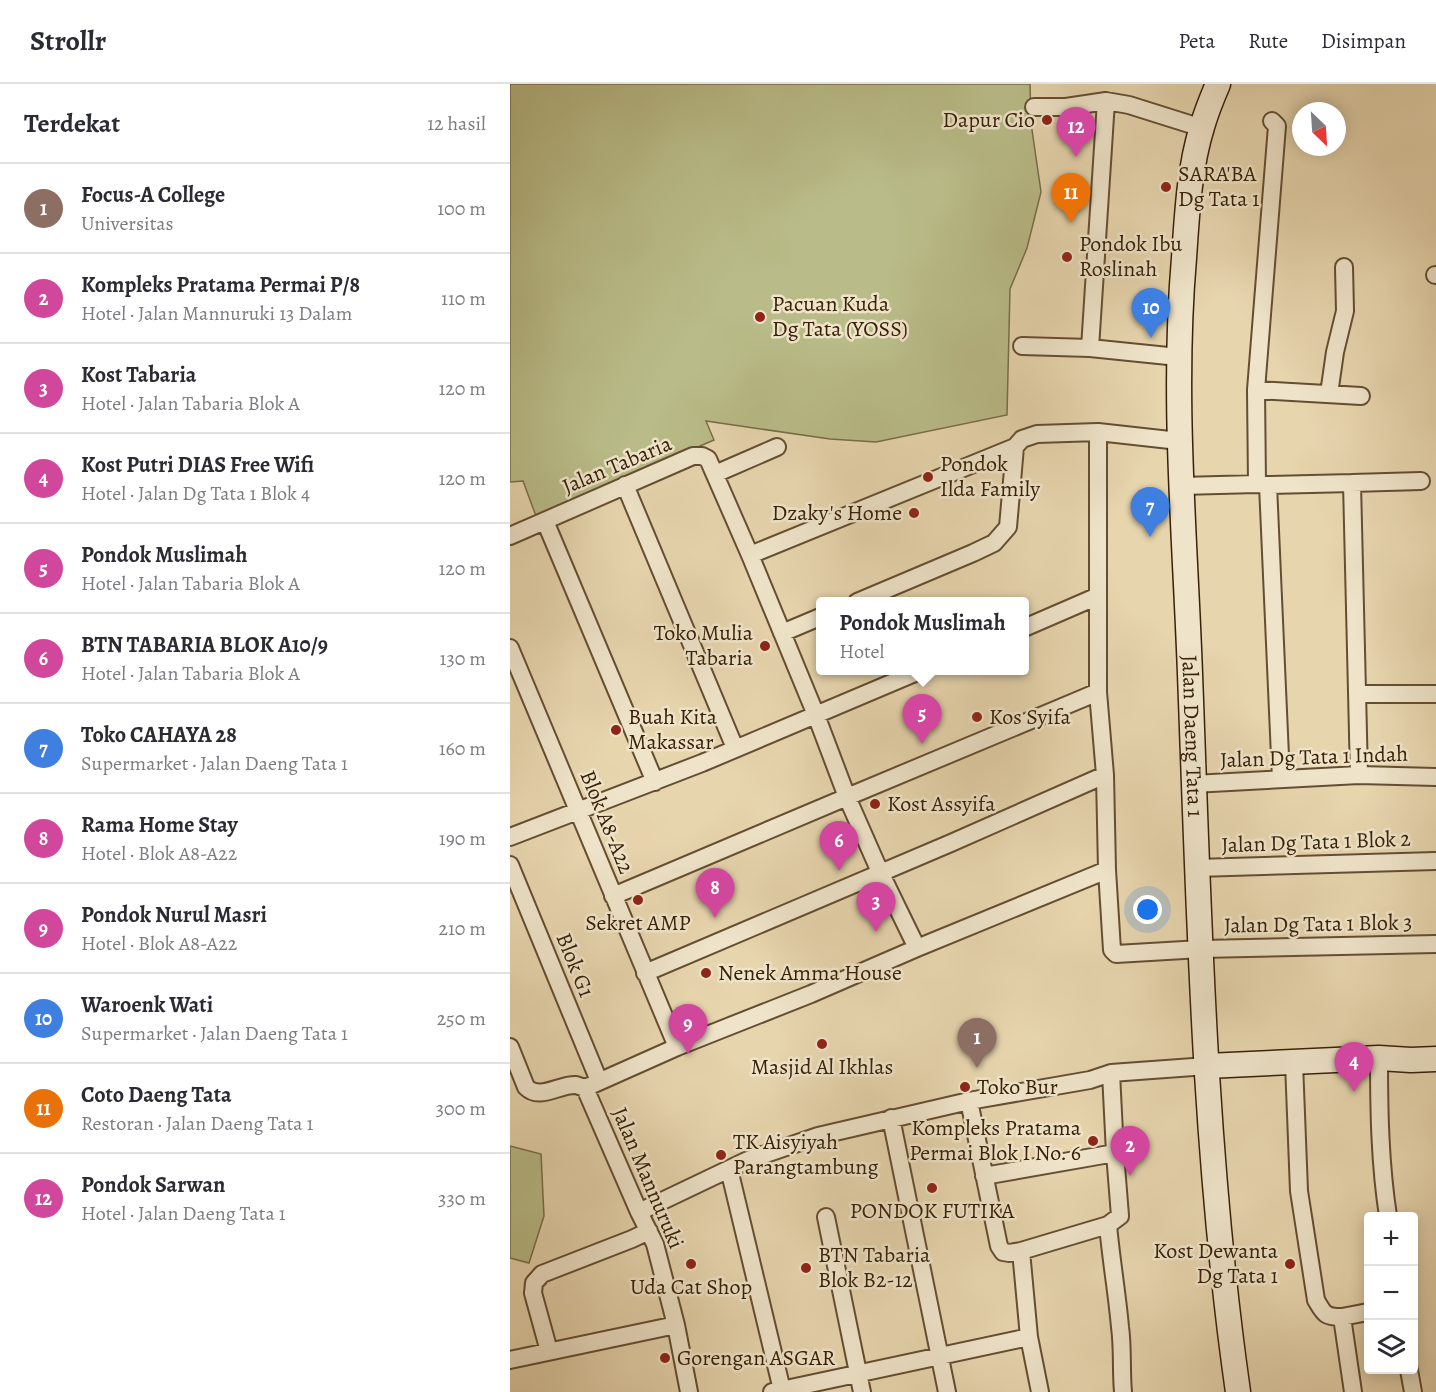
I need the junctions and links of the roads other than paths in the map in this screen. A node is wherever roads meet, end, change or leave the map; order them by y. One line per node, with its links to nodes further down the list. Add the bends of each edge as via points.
1 (1218, 84): 5 (street, Jalan Daeng Tata 1)
2 (1106, 101): 3 (street); 5 (street); 8 (street)
3 (1034, 108)
4 (1272, 121): 10 (street, via 1277,126)
5 (1202, 128): 9 (street, Jalan Daeng Tata 1, via 1188,208)
6 (1344, 267): 11 (street, via 1344,311)
7 (1022, 346): 8 (street)
8 (1090, 348): 9 (street)
9 (1178, 357): 14 (street, Jalan Daeng Tata 1)
10 (1256, 390): 11 (street); 20 (street)
11 (1329, 394): 12 (street)
12 (1361, 396)
13 (1098, 432): 14 (street); 16 (street, via 1037,434 1022,439); 26 (street)
14 (1179, 441): 22 (street, Jalan Daeng Tata 1)
15 (777, 447): 17 (street, Jalan Tabaria)
16 (1015, 447): 25 (street); 27 (street, via 1008,527 994,543)
17 (712, 467): 21 (street, Jalan Tabaria, via 702,456 693,456); 25 (street)
18 (1421, 481): 19 (street)
19 (1352, 483): 20 (street); 34 (street)
20 (1262, 484): 22 (street); 41 (street)
21 (625, 485): 23 (street, Jalan Tabaria); 37 (street)
22 (1181, 486): 43 (street, Jalan Daeng Tata 1)
23 (545, 521): 24 (street, Jalan Tabaria); 42 (street)
24 (510, 536)
25 (750, 555): 30 (street)
26 (1098, 596): 29 (street); 33 (street)
27 (869, 597)
28 (816, 619): 30 (street)
29 (1029, 626)
30 (782, 633): 36 (street)
31 (510, 648): 45 (street, Blok A8-A22)
32 (910, 675): 36 (street)
33 (1098, 692): 38 (street); 44 (street)
34 (1357, 694): 35 (street); 39 (street)
35 (1436, 694)
36 (816, 715): 37 (street); 44 (street)
37 (735, 748): 42 (street)
38 (1105, 775): 50 (street); 51 (street)
39 (1359, 776): 40 (street, Jalan Dg Tata 1 Indah); 41 (street, Jalan Dg Tata 1 Indah)
40 (1436, 777)
41 (1281, 779): 43 (street, Jalan Dg Tata 1 Indah)
42 (655, 782): 45 (street)
43 (1193, 784): 49 (street, Jalan Daeng Tata 1)
44 (847, 797): 51 (street); 52 (street)
45 (579, 811): 46 (street); 52 (street, Blok A8-A22)
46 (510, 837)
47 (1436, 861): 49 (street, Jalan Dg Tata 1 Blok 2)
48 (510, 865): 65 (street, Blok G1)
49 (1197, 868): 55 (street, Jalan Daeng Tata 1)
50 (1107, 870): 54 (street); 55 (street, Jalan Dg Tata 1 Blok 3, via 1112,950 1116,954)
51 (880, 872): 54 (street); 56 (street)
52 (613, 896): 56 (street, Blok A8-A22)
53 (1436, 944): 55 (street, Jalan Dg Tata 1 Blok 3)
54 (916, 948): 58 (street)
55 (1201, 950): 62 (street, Jalan Daeng Tata 1)
56 (645, 973): 58 (street, Blok A8-A22)
57 (510, 1047): 64 (street)
58 (677, 1047): 65 (street)
59 (1379, 1058): 60 (street); 61 (street); 72 (street, via 1381,1161)
60 (1436, 1059)
61 (1294, 1063): 62 (street); 78 (street, via 1299,1191 1317,1300 1325,1315)
62 (1207, 1066): 63 (street); 92 (street, Jalan Daeng Tata 1, via 1220,1237)
63 (1111, 1073): 66 (street); 68 (street)
64 (515, 1075): 65 (street, via 531,1092 537,1093)
65 (592, 1084): 71 (street, Jalan Mannuruki)
66 (969, 1101): 67 (street); 70 (street)
67 (891, 1118): 69 (street, via 818,1136); 82 (street)
68 (1115, 1153): 70 (street); 74 (street, via 1120,1216)
69 (729, 1169): 71 (street); 86 (street)
70 (984, 1176): 76 (street, via 999,1246 1003,1252)
71 (639, 1212): 75 (street, Jalan Mannuruki)
72 (1387, 1212)
73 (826, 1217): 84 (street)
74 (1108, 1225): 76 (street); 91 (street)
75 (649, 1231): 79 (street, Jalan Mannuruki); 81 (street, via 542,1274 534,1283 533,1293)
76 (1021, 1251): 80 (street)
77 (1364, 1313): 78 (street)
78 (1342, 1317): 93 (street)
79 (676, 1325): 81 (street); 87 (street, Jalan Mannuruki)
80 (1029, 1336): 82 (street); 90 (street)
81 (549, 1351): 83 (street)
82 (939, 1356): 84 (street); 89 (street)
83 (510, 1360)
84 (858, 1374): 86 (street); 88 (street)
85 (1410, 1374): 94 (street)
86 (777, 1391)
87 (689, 1392)
88 (862, 1392)
89 (947, 1392)
90 (1040, 1392)
91 (1124, 1392)
92 (1238, 1392)
93 (1353, 1392)
94 (1413, 1392)

